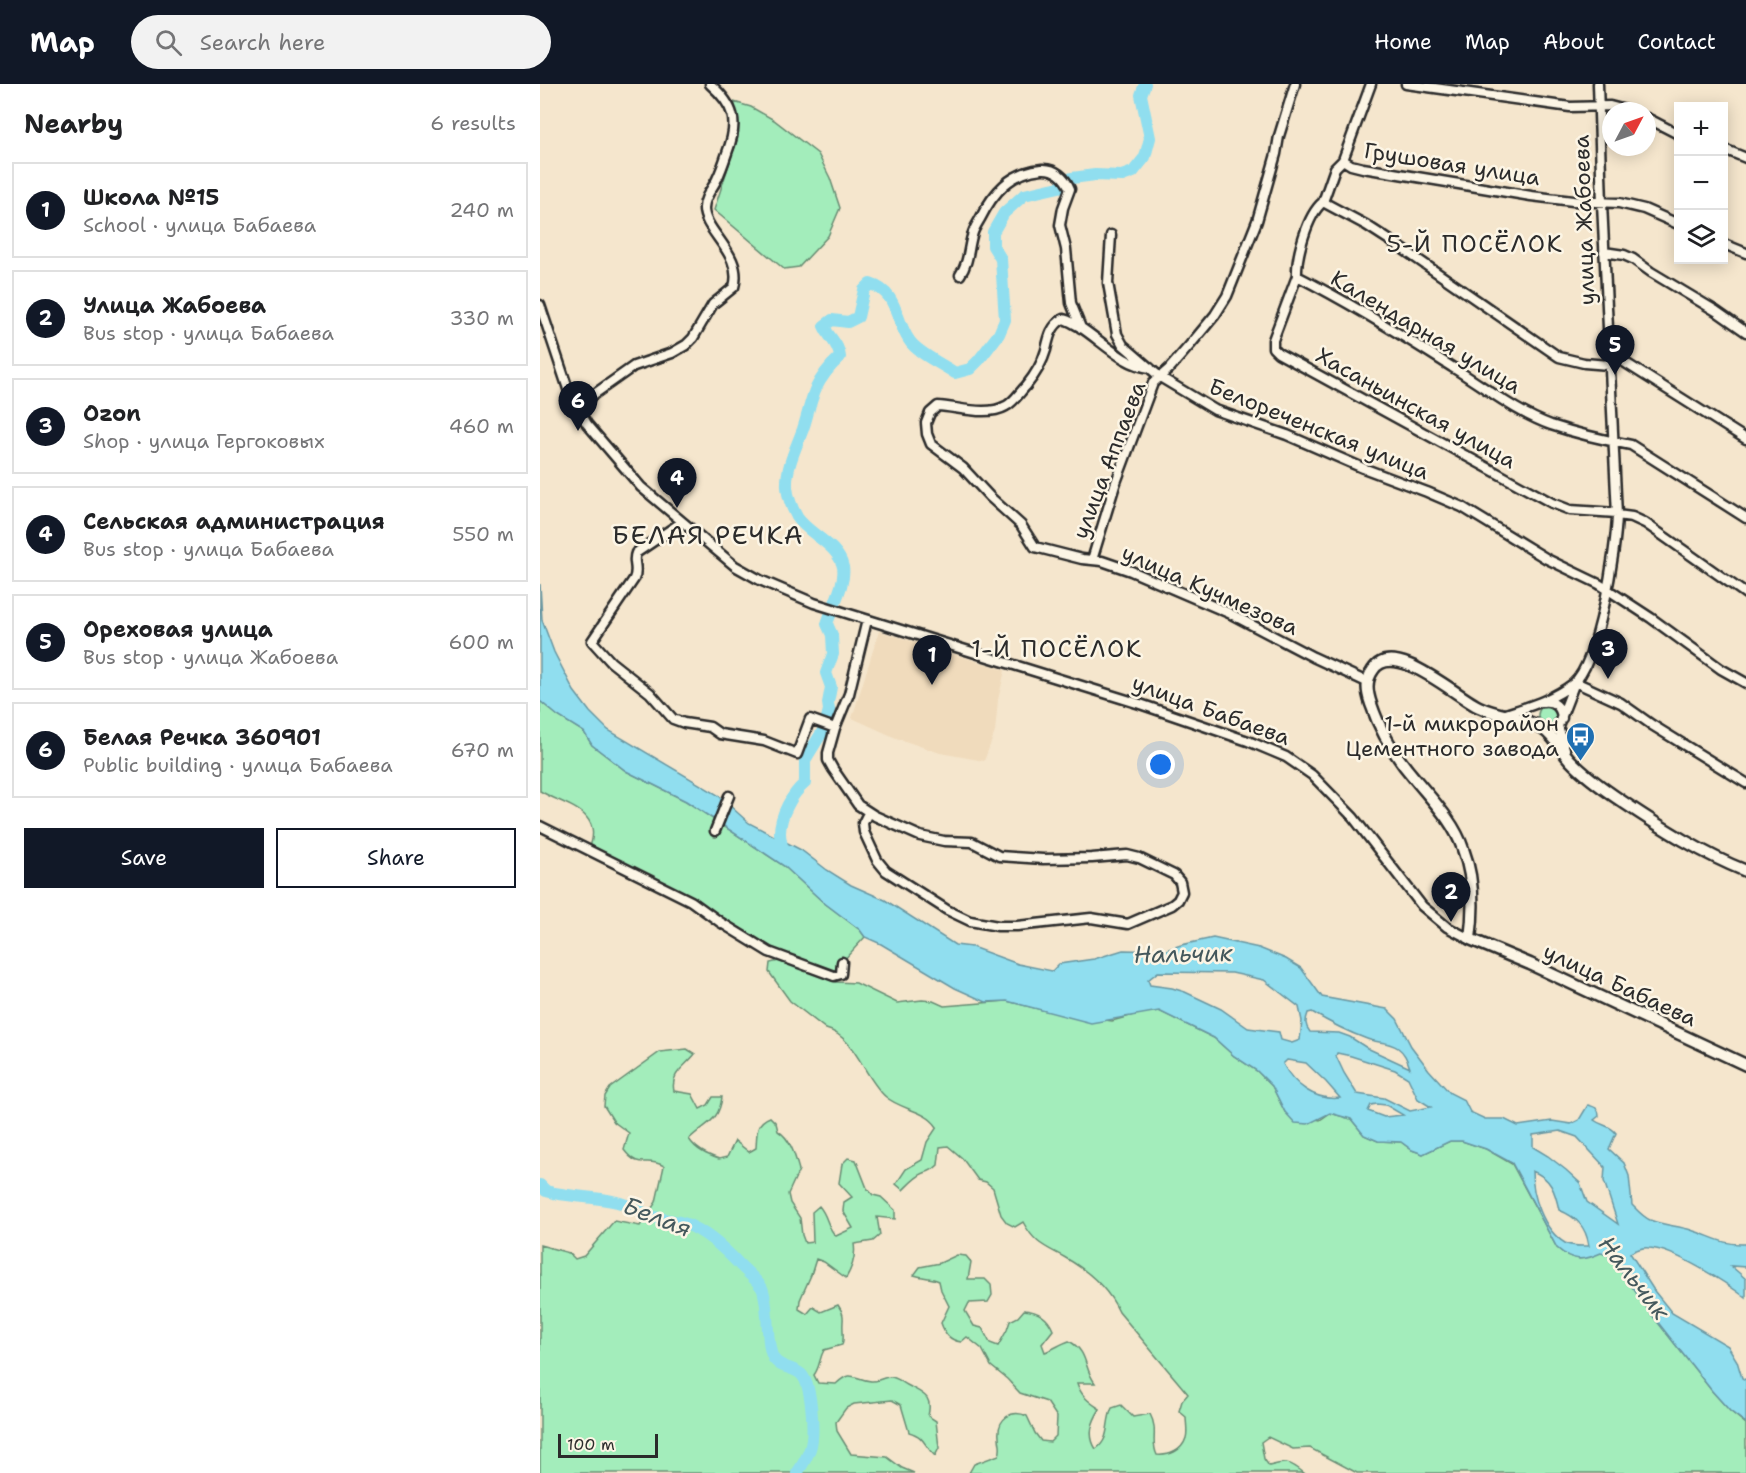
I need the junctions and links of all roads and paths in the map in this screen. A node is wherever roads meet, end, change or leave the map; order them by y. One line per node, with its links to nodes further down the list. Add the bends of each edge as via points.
1 (710, 84): 28 (street, via 725,100 735,126 704,211 733,263 734,287 713,304 686,345 634,366)
2 (1295, 84): 27 (street, улица Аппаева, via 1257,221 1227,296)
3 (1371, 84): 12 (street, Грушовая улица)
4 (1406, 84): 6 (street, via 1527,102)
5 (1598, 84): 6 (street, улица Жабоева)
6 (1599, 107): 7 (street); 14 (street, улица Жабоева)
7 (1602, 107)
8 (1656, 123): 9 (street)
9 (1674, 132)
10 (1728, 151): 11 (street)
11 (1746, 158)
12 (1343, 160): 13 (street, Календарная улица, via 1335,168); 14 (street, Грушовая улица, via 1388,173)
13 (1323, 202): 21 (street, Календарная улица, via 1316,209 1300,249); 25 (street, via 1397,245 1559,357 1584,363)
14 (1602, 203): 15 (street, Грушовая улица, via 1644,209); 18 (street, улица Жабоева)
15 (1674, 222)
16 (1111, 235): 26 (street, Белореченская улица, via 1108,283 1117,334 1123,345)
17 (1728, 246): 19 (street)
18 (1604, 252): 24 (street, via 1633,259); 25 (street, улица Жабоева)
19 (1746, 253)
20 (960, 275): 23 (street, via 967,265 972,234 1000,187 1021,174 1052,170 1064,178 1070,189 1060,225 1071,303)
21 (1297, 276): 30 (street, Календарная улица, via 1522,412 1551,425); 31 (street, Хасаньинская улица, via 1273,340 1278,353 1552,503 1570,510)
22 (540, 305): 28 (street, улица Бабаева)
23 (1081, 328): 26 (street, улица Кучмезова, via 1118,355); 34 (street, улица Кучмезова, via 1065,318 1058,322 1036,373 1007,405 975,410 938,406 928,417 926,430 935,449 963,468 1021,525 1035,547)
24 (1746, 332)
25 (1609, 361): 29 (street, via 1624,362); 30 (street, улица Жабоева)
26 (1150, 368): 27 (street, Белореченская улица)
27 (1160, 377): 34 (street, улица Аппаева, via 1149,390); 35 (street, Белореченская улица, via 1215,410 1278,431 1450,501)
28 (576, 407): 33 (street, улица Бабаева, via 633,478)
29 (1746, 439)
30 (1613, 442): 31 (street, улица Жабоева); 32 (street, Календарная улица, via 1639,449)
31 (1617, 514): 35 (street, улица Жабоева); 36 (street, Хасаньинская улица, via 1645,523)
32 (1746, 518)
33 (682, 522): 37 (street, улица Бабаева, via 745,573 814,603); 44 (street, via 636,553 634,579 592,641 678,721 710,727 720,734 755,738 797,754 810,719)
34 (1092, 560): 38 (street, улица Кучмезова, via 1131,571 1218,608)
35 (1608, 591): 39 (street, улица Жабоева, via 1591,650); 40 (street, Белореченская улица)
36 (1746, 594)
37 (867, 620): 44 (street, via 849,694); 53 (street, улица Бабаева, via 1185,719 1296,762 1353,818 1422,906)
38 (1367, 682): 42 (street, via 1378,663 1392,659 1425,673 1482,708); 53 (street, via 1382,730 1449,821 1463,848 1473,905)
39 (1575, 682): 41 (street); 43 (street, улица Жабоева); 47 (street, via 1621,703)
40 (1746, 683)
41 (1539, 704): 42 (street); 43 (street, via 1557,705); 45 (street, via 1533,718)
42 (1506, 714): 45 (street)
43 (1560, 722): 45 (street); 46 (street)
44 (833, 727): 49 (street, via 828,760 858,805)
45 (1542, 728): 46 (street)
46 (1566, 754): 52 (street, via 1585,775 1623,803 1697,848)
47 (1746, 783)
48 (729, 797): 51 (street)
49 (868, 813): 49 (street, via 920,836 972,842 999,856 1043,859 1127,855 1174,875 1182,892 1172,905 1128,924 1091,918 1017,927 970,921 886,872 864,832)
50 (540, 825): 54 (street, via 666,888 769,952 831,976 841,974)
51 (716, 829)
52 (1746, 871)
53 (1470, 939): 55 (street, улица Бабаева)
54 (842, 962)
55 (1746, 1065)

